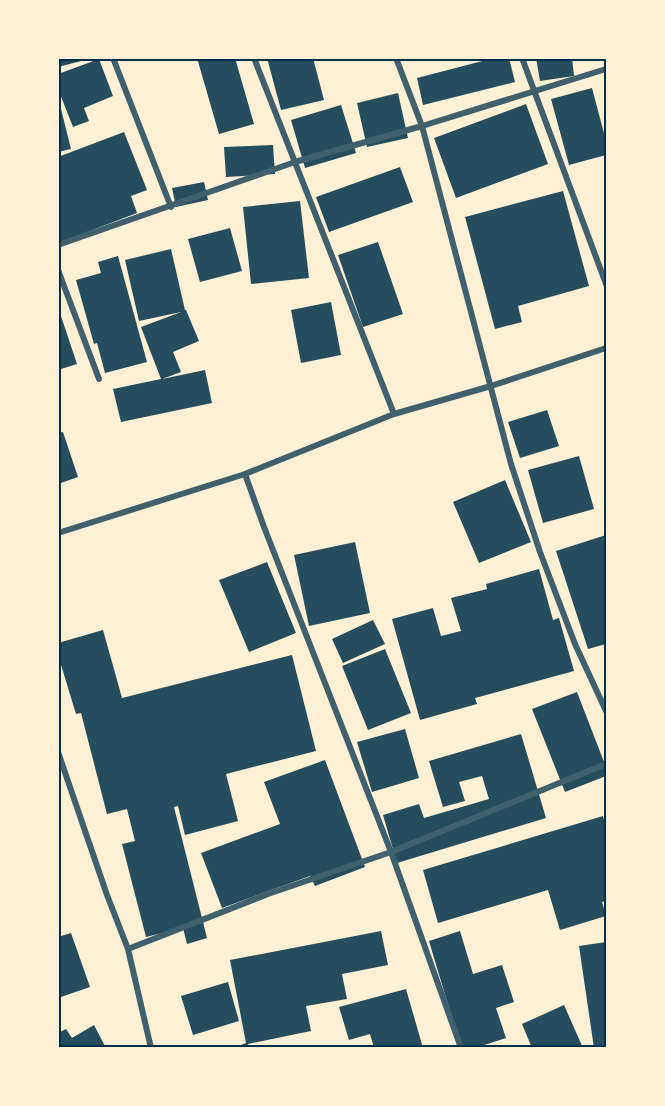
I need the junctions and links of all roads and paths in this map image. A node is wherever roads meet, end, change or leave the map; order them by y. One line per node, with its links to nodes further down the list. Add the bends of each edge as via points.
1 (112, 58): 9 (street)
2 (254, 58): 8 (street)
3 (396, 58): 7 (street)
4 (522, 58): 6 (street)
5 (606, 69): 6 (street)
6 (535, 91): 7 (street); 12 (street)
7 (422, 126): 8 (street); 15 (street)
8 (296, 162): 9 (street); 16 (street)
9 (171, 207): 10 (street)
10 (58, 245)
11 (58, 270): 14 (street)
12 (606, 284)
13 (606, 348): 15 (street)
14 (99, 379)
15 (491, 386): 16 (street); 19 (street, via 540,552)
16 (393, 414): 17 (street)
17 (245, 474): 18 (street); 22 (street)
18 (58, 533)
19 (606, 711)
20 (58, 752): 23 (street)
21 (606, 764): 22 (street)
22 (391, 852): 23 (street, via 268,894); 25 (street)
23 (128, 949): 24 (street)
24 (151, 1047)
25 (461, 1047)

